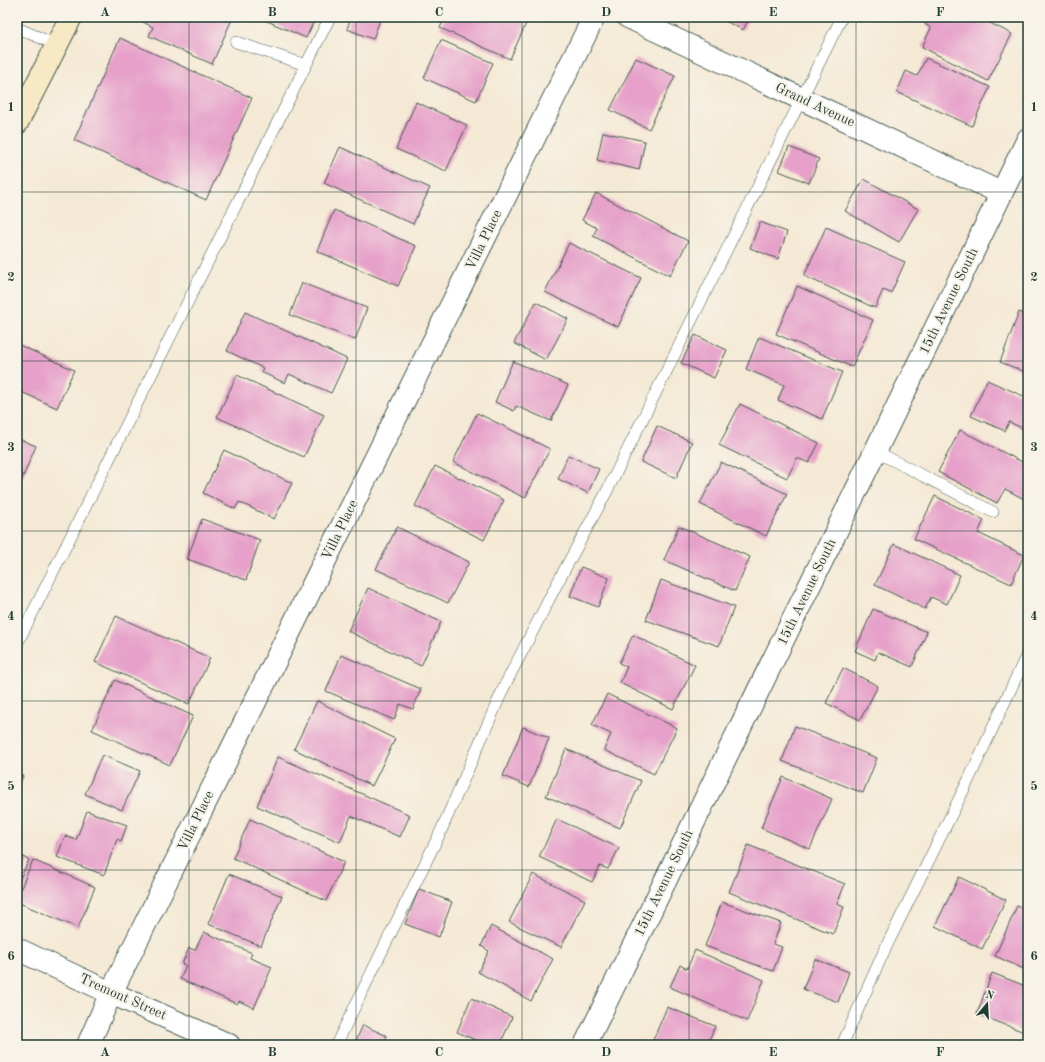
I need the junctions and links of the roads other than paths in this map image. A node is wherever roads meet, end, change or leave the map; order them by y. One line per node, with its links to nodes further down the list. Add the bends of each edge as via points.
1 (71, 17): 8 (main road)
2 (330, 17): 9 (lane)
3 (594, 17): 19 (street, Villa Place)
4 (628, 17): 10 (street, Grand Avenue)
5 (842, 17): 10 (lane)
6 (17, 28): 8 (lane)
7 (236, 42): 9 (lane)
8 (57, 45): 11 (main road)
9 (306, 65): 16 (lane)
10 (801, 99): 13 (street, Grand Avenue); 22 (lane, via 606,493 506,685 440,832)
11 (17, 123)
12 (1028, 139): 13 (street, 15th Avenue South)
13 (1001, 193): 14 (street, 15th Avenue South)
14 (875, 452): 15 (lane); 23 (street, 15th Avenue South)
15 (993, 512)
16 (17, 644)
17 (1028, 652): 24 (lane, via 885,949)
18 (17, 949): 19 (street, Tremont Street)
19 (111, 992): 20 (street, Villa Place); 21 (street, Tremont Street)
20 (88, 1045)
21 (229, 1045)
22 (336, 1045)
23 (585, 1045)
24 (842, 1045)

